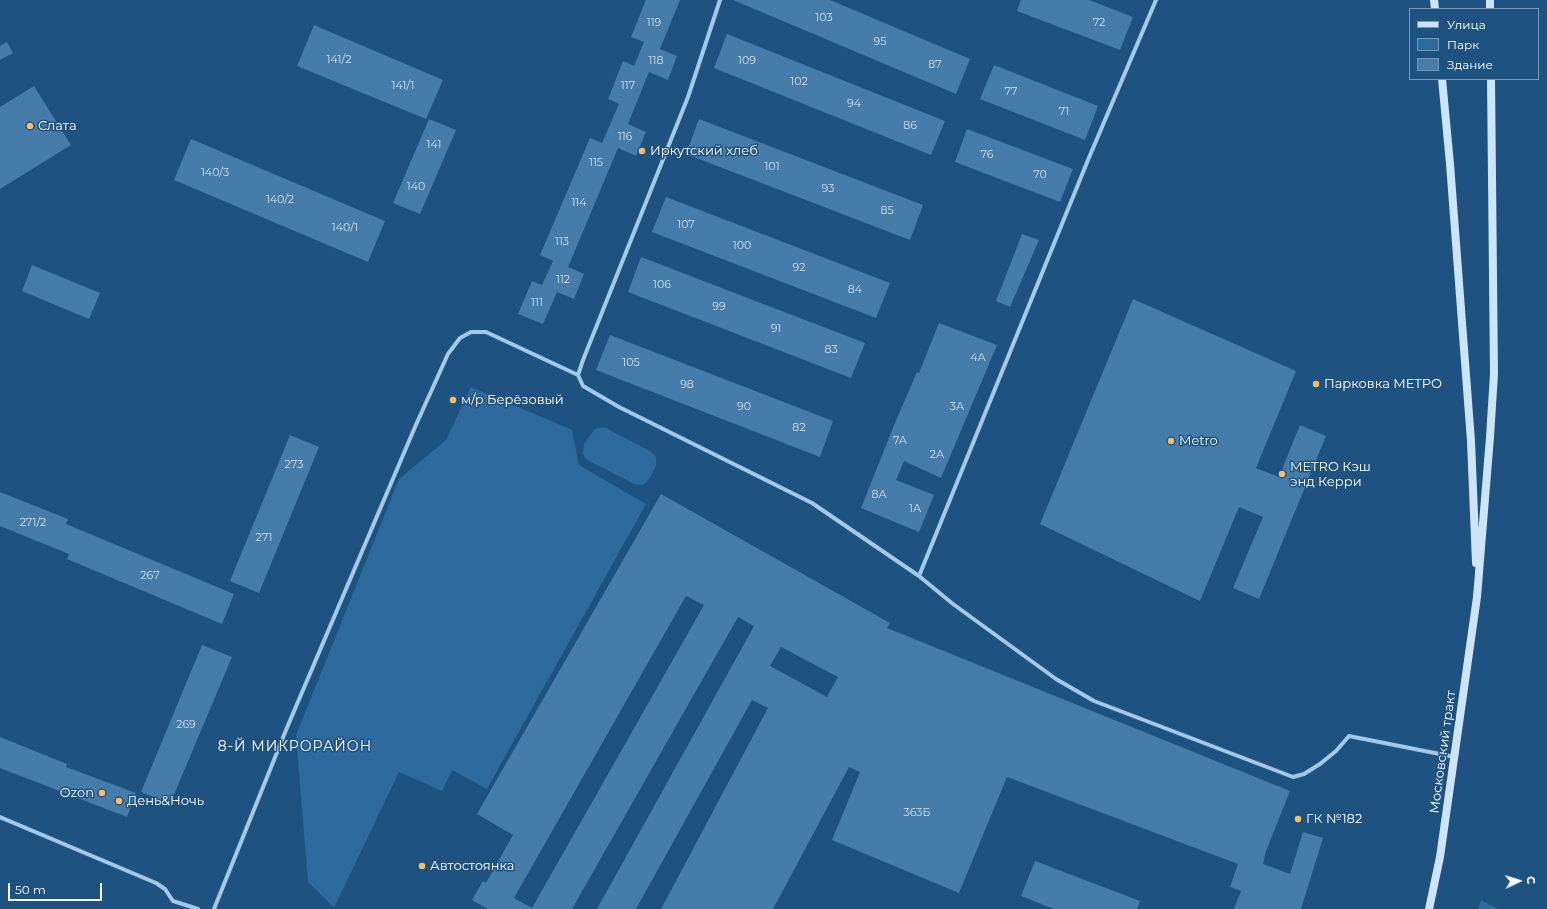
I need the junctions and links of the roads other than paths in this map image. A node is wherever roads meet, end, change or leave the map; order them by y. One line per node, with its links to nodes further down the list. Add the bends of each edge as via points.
1 (720, 0): 5 (street, via 688,97)
2 (1156, 0): 6 (street, via 1088,160)
3 (1442, 80): 7 (main road, via 1471,441)
4 (1491, 80): 7 (main road, via 1494,374)
5 (578, 375): 6 (street, via 583,386 619,406 812,503); 11 (street, via 486,332 471,332 460,338 448,354 414,427 303,690)
6 (919, 576): 8 (street, via 953,604 1056,678 1094,701 1293,777 1304,774 1320,764 1349,736)
7 (1477, 597): 8 (main road, Московский тракт)
8 (1455, 757): 12 (main road, Московский тракт, via 1439,863)
9 (0, 817): 10 (street, via 156,883 165,889 173,901)
10 (198, 909)
11 (214, 909)
12 (1429, 909)

